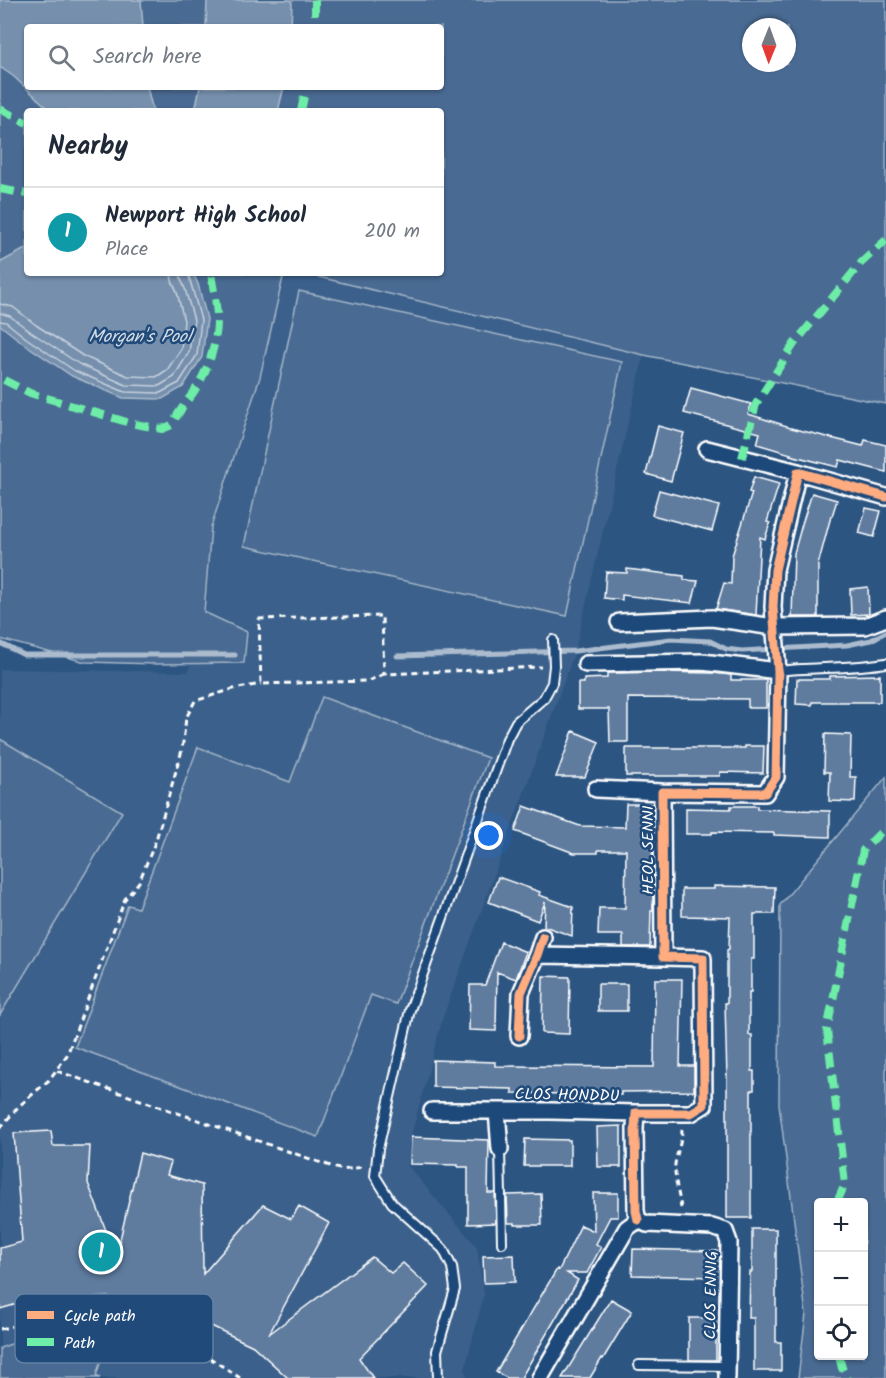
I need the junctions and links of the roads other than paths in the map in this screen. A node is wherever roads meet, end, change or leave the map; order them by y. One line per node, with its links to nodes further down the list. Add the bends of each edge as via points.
1 (707, 449): 2 (street)
2 (798, 472): 3 (street); 6 (street, HEOL SENNI, via 776,570)
3 (886, 497)
4 (886, 618): 6 (street, via 865,626)
5 (619, 622): 6 (street, via 712,618)
6 (774, 633): 10 (street, HEOL SENNI)
7 (553, 640): 25 (lane, via 552,683 544,698 516,722 507,739 410,1010 378,1149 375,1176 392,1203 443,1250 452,1267 455,1289 437,1351)
8 (886, 663): 10 (lane)
9 (586, 664): 10 (street, via 702,662)
10 (777, 668): 12 (street, HEOL SENNI, via 777,777 765,793)
11 (596, 789): 12 (street)
12 (662, 792): 15 (street, HEOL SENNI)
13 (543, 937): 14 (street)
14 (537, 955): 15 (street); 16 (street, via 521,993)
15 (663, 957): 19 (street, via 703,958 704,1105 691,1113)
16 (519, 1036)
17 (432, 1111): 18 (street, CLOS HONDDU)
18 (497, 1112): 19 (street, CLOS HONDDU); 20 (street, CLOS HONDDU)
19 (636, 1113): 21 (street)
20 (500, 1149): 22 (lane)
21 (638, 1220): 24 (street, CLOS ENNIG, via 725,1231 729,1242); 26 (street, via 627,1228)
22 (502, 1243)
23 (639, 1365): 24 (lane)
24 (727, 1372)
25 (438, 1378)
26 (540, 1378)

